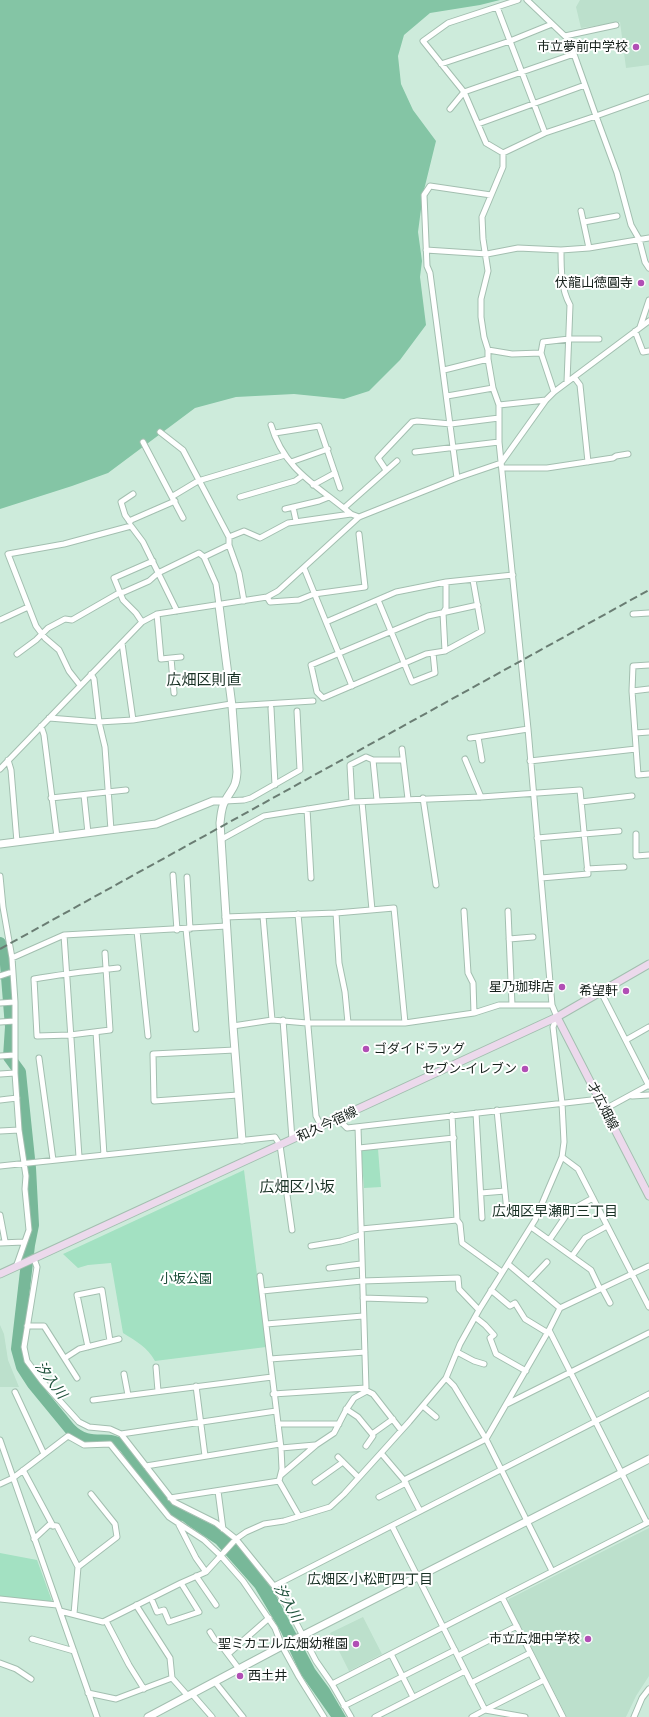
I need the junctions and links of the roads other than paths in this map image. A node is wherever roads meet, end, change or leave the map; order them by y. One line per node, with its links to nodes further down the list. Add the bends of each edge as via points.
1 (518, 0): 3 (street)
2 (527, 0): 4 (street)
3 (497, 7): 7 (street); 9 (street, via 448,23 423,42)
4 (552, 24): 6 (street); 7 (street)
5 (616, 25): 6 (street)
6 (565, 36): 8 (street)
7 (510, 41): 9 (street); 10 (street)
8 (574, 54): 10 (street); 11 (street)
9 (441, 64): 12 (street)
10 (522, 73): 12 (street); 14 (street)
11 (585, 85): 14 (street); 16 (street)
12 (464, 92): 15 (street); 17 (street)
13 (649, 97): 16 (street)
14 (534, 104): 17 (street); 18 (street)
15 (450, 109)
16 (596, 116): 18 (street); 25 (street, via 617,173 631,225)
17 (478, 124): 19 (street, via 486,143)
18 (545, 133): 19 (street)
19 (503, 153): 20 (street, via 503,167)
20 (491, 196): 27 (street, via 430,186 424,196); 29 (street, via 482,217)
21 (581, 211): 23 (street)
22 (617, 216): 23 (street)
23 (584, 222): 26 (street)
24 (649, 238): 25 (street)
25 (638, 239): 26 (street); 30 (street)
26 (589, 248): 28 (street)
27 (426, 250): 29 (street); 40 (street)
28 (561, 250): 29 (street, via 518,248); 34 (street, via 561,269 570,305)
29 (486, 254): 36 (street, via 488,271 481,298 481,317)
30 (649, 268)
31 (649, 300): 33 (street)
32 (649, 321): 33 (street)
33 (638, 329): 37 (street, via 643,352); 41 (street)
34 (569, 339): 35 (street); 38 (street, via 543,342); 42 (street)
35 (599, 339)
36 (488, 350): 38 (street, via 512,354); 39 (street)
37 (649, 350)
38 (541, 353): 44 (street)
39 (488, 359): 40 (street); 43 (street)
40 (444, 370): 45 (street)
41 (574, 377): 42 (street); 62 (street, via 580,385)
42 (567, 382): 44 (street)
43 (492, 388): 45 (street); 47 (street)
44 (554, 392): 46 (street)
45 (447, 396): 49 (street)
46 (546, 400): 47 (street); 63 (street)
47 (499, 406): 48 (street)
48 (499, 418): 49 (street); 54 (street)
49 (451, 424): 55 (street); 64 (street, via 412,422 378,458)
50 (271, 426): 52 (street)
51 (160, 432): 68 (street, via 183,450)
52 (275, 433): 56 (street, via 319,426); 59 (street)
53 (143, 442): 74 (street)
54 (499, 442): 55 (street); 63 (street)
55 (454, 448): 57 (street); 67 (street)
56 (328, 449): 61 (street); 65 (street)
57 (415, 452)
58 (628, 454): 62 (street)
59 (285, 455): 61 (street); 68 (street)
60 (397, 461): 64 (street)
61 (291, 462): 66 (street)
62 (588, 462): 63 (street, via 546,468)
63 (502, 465): 67 (street); 91 (street)
64 (386, 470): 76 (street)
65 (335, 473): 69 (street); 70 (street)
66 (302, 476): 69 (street); 72 (street, via 295,481)
67 (457, 478): 80 (street)
68 (198, 481): 74 (street); 85 (street, via 211,500)
69 (313, 485): 73 (street)
70 (340, 488)
71 (133, 494): 81 (street, via 121,502)
72 (240, 497)
73 (329, 497): 75 (street); 76 (street)
74 (174, 498): 79 (street); 81 (street)
75 (293, 507): 77 (street); 82 (street)
76 (344, 508): 78 (street)
77 (285, 509)
78 (351, 514): 80 (street); 82 (street)
79 (183, 518)
80 (359, 518): 89 (street)
81 (129, 521): 83 (street)
82 (296, 521): 85 (street, via 260,538 246,530)
83 (131, 526): 88 (street); 101 (street, via 64,544 8,554)
84 (359, 534): 95 (street, via 365,587)
85 (229, 537): 86 (street)
86 (229, 544): 87 (street); 97 (street, via 240,573)
87 (204, 557): 90 (street, via 199,553); 99 (street, via 216,584)
88 (153, 561): 90 (street); 94 (street, via 114,578)
89 (304, 568): 95 (street); 96 (street, via 278,591)
90 (158, 573): 94 (street, via 149,581); 102 (street)
91 (513, 575): 92 (street); 135 (street)
92 (473, 580): 93 (street); 100 (street)
93 (446, 582): 98 (street, via 396,592); 103 (street, via 446,608)
94 (120, 593): 108 (street); 111 (street, via 72,620 65,619)
95 (314, 594): 96 (street, via 299,600 270,602); 109 (street)
96 (267, 597): 97 (street)
97 (244, 600): 99 (street)
98 (378, 600): 109 (street); 110 (street)
99 (219, 605): 102 (street); 128 (street)
100 (478, 605): 103 (street); 113 (street, via 482,631)
101 (28, 607): 107 (street); 111 (street)
102 (177, 611): 105 (street)
103 (443, 613): 110 (street, via 428,616); 113 (street)
104 (649, 613): 106 (street)
105 (156, 614): 108 (street); 118 (street, via 161,659)
106 (633, 614)
107 (0, 620)
108 (142, 622): 112 (street)
109 (326, 622): 116 (street)
110 (392, 631): 116 (street); 119 (street)
111 (41, 633): 115 (street); 122 (street, via 59,650 69,671)
112 (122, 643): 121 (street); 132 (street)
113 (445, 652): 114 (street)
114 (433, 653): 119 (street); 119 (street, via 435,673 412,682)
115 (18, 654)
116 (339, 654): 123 (street); 123 (street, via 311,665 317,692 323,698)
117 (181, 656): 118 (street)
118 (170, 658): 126 (street)
119 (405, 663): 123 (street)
120 (649, 664): 125 (street, via 633,666)
121 (92, 674): 122 (street); 133 (street)
122 (80, 685): 131 (street)
123 (352, 686)
124 (649, 690): 125 (street)
125 (632, 691): 136 (street)
126 (174, 694)
127 (313, 701): 128 (street)
128 (231, 705): 132 (street); 161 (street, via 237,776)
129 (271, 708): 150 (street)
130 (297, 711): 150 (street, via 300,770)
131 (49, 718): 133 (street); 134 (street)
132 (133, 720): 133 (street)
133 (100, 722): 152 (street, via 105,747)
134 (41, 726): 143 (street); 157 (street)
135 (528, 729): 138 (street); 147 (street)
136 (635, 732): 137 (street); 141 (street)
137 (649, 732)
138 (478, 737): 139 (street); 146 (street)
139 (470, 738)
140 (402, 749): 145 (street)
141 (636, 749): 147 (street); 149 (street, via 638,775)
142 (465, 759): 156 (street)
143 (8, 760): 148 (street); 174 (street)
144 (373, 760): 145 (street); 160 (street); 162 (street, via 366,758 350,765)
145 (402, 760): 159 (street)
146 (482, 760)
147 (530, 761): 153 (street)
148 (0, 769)
149 (649, 774)
150 (274, 785): 161 (street, via 244,800)
151 (126, 790): 152 (street)
152 (107, 792): 154 (street); 166 (street)
153 (533, 793): 156 (street); 164 (street, via 580,790); 172 (street)
154 (84, 795): 157 (street); 168 (street)
155 (632, 796): 164 (street)
156 (481, 797): 158 (street)
157 (51, 798): 171 (street)
158 (423, 798): 159 (street); 184 (street)
159 (408, 799): 160 (street)
160 (377, 800): 163 (street)
161 (225, 801): 166 (street, via 212,801 156,824); 173 (street, via 220,816)
162 (352, 802): 163 (street); 165 (street)
163 (362, 802): 185 (street)
164 (581, 802): 169 (street)
165 (307, 809): 173 (street, via 264,816); 182 (street)
166 (111, 830): 168 (street)
167 (619, 831): 169 (street)
168 (88, 833): 171 (street)
169 (584, 834): 172 (street); 178 (street)
170 (636, 834): 176 (street, via 636,856)
171 (57, 837): 174 (street)
172 (537, 838): 183 (street)
173 (222, 839): 191 (street)
174 (17, 842): 175 (street)
175 (0, 844)
176 (649, 855)
177 (624, 867): 178 (street)
178 (587, 869): 183 (street, via 588,874)
179 (173, 875): 194 (street)
180 (0, 876): 200 (street)
181 (187, 877): 193 (street)
182 (311, 878)
183 (541, 878): 211 (street)
184 (436, 885)
185 (372, 910): 188 (street); 218 (street, via 394,908)
186 (464, 911): 212 (street, via 468,973 473,983)
187 (508, 911): 198 (street)
188 (336, 913): 189 (street); 220 (street, via 339,963)
189 (298, 914): 190 (street); 219 (street)
190 (263, 916): 191 (street); 214 (street)
191 (226, 917): 192 (street)
192 (227, 926): 193 (street); 221 (street)
193 (188, 929): 194 (street); 223 (street)
194 (177, 930): 195 (street)
195 (137, 931): 196 (street); 226 (street)
196 (64, 935): 200 (street); 205 (street)
197 (533, 937): 198 (street)
198 (509, 939): 210 (street)
199 (105, 953): 203 (street)
200 (12, 958): 204 (street)
201 (649, 964): 207 (main road, 和久今宿線)
202 (118, 968): 203 (street)
203 (106, 969): 205 (street); 224 (street, via 110,1030)
204 (12, 972): 206 (street); 208 (street)
205 (66, 973): 225 (street); 225 (street, via 34,979 37,1036)
206 (2, 975)
207 (601, 992): 213 (main road, 和久今宿線); 227 (street)
208 (14, 1002): 209 (street); 216 (street)
209 (3, 1003)
210 (512, 1005): 211 (street); 212 (street, via 499,1005)
211 (552, 1005): 213 (street)
212 (474, 1013): 218 (street)
213 (557, 1016): 239 (main road, 才広畑線); 241 (street, via 553,1027); 246 (main road, 和久今宿線)
214 (272, 1020): 215 (street); 221 (street)
215 (283, 1020): 219 (street); 252 (street)
216 (15, 1021): 217 (street); 229 (street)
217 (0, 1022)
218 (405, 1022): 220 (street)
219 (308, 1023): 220 (street); 247 (street, via 316,1116)
220 (348, 1023)
221 (233, 1026): 228 (street)
222 (649, 1026): 227 (street)
223 (196, 1029)
224 (96, 1032): 225 (street); 256 (street)
225 (70, 1035): 257 (street)
226 (148, 1036)
227 (626, 1040): 234 (street)
228 (235, 1050): 236 (street); 236 (street, via 153,1054 154,1101)
229 (15, 1055): 230 (street); 232 (street)
230 (0, 1056)
231 (39, 1058): 259 (street)
232 (15, 1073): 233 (street); 238 (street)
233 (0, 1074)
234 (649, 1085): 237 (street)
235 (649, 1095): 237 (street)
236 (238, 1096): 253 (street)
237 (630, 1096): 242 (street)
238 (17, 1098): 240 (street); 249 (street)
239 (600, 1099): 241 (street); 242 (main road, 才広畑線)
240 (0, 1100)
241 (562, 1103): 243 (street); 258 (street)
242 (605, 1109): 264 (main road, 才広畑線)
243 (497, 1110): 244 (street); 262 (street)
244 (476, 1113): 245 (street); 263 (street)
245 (452, 1115): 248 (street); 251 (street)
246 (340, 1118): 247 (main road, 和久今宿線); 248 (street, via 347,1128)
247 (321, 1126): 252 (main road, 和久今宿線)
248 (358, 1127): 255 (street)
249 (19, 1130): 250 (street); 260 (street)
250 (0, 1131)
251 (454, 1138): 255 (street); 269 (street)
252 (292, 1139): 254 (main road, 和久今宿線)
253 (242, 1140): 254 (street, via 275,1137); 256 (street)
254 (280, 1145): 272 (street); 279 (main road, 和久今宿線)
255 (359, 1148): 273 (street)
256 (104, 1155): 257 (street)
257 (79, 1157): 259 (street)
258 (562, 1157): 265 (street, via 578,1169); 271 (street)
259 (53, 1160): 260 (street)
260 (25, 1163): 261 (street); 276 (street, via 29,1230)
261 (0, 1166)
262 (505, 1191): 263 (street); 266 (street)
263 (481, 1193): 268 (street)
264 (649, 1196)
265 (593, 1198): 270 (street); 274 (street, via 569,1211)
266 (507, 1212)
267 (0, 1215): 275 (street)
268 (482, 1218)
269 (457, 1220): 273 (street); 286 (street, via 460,1224 462,1243)
270 (607, 1226): 278 (street, via 585,1238); 288 (street)
271 (532, 1227): 274 (street); 282 (street)
272 (292, 1230)
273 (361, 1232): 277 (street, via 341,1241); 281 (street)
274 (550, 1239): 278 (street)
275 (2, 1242): 276 (street)
276 (24, 1242): 283 (street)
277 (311, 1246)
278 (572, 1256): 292 (street, via 591,1270)
279 (34, 1259): 283 (main road, 和久今宿線); 304 (street, via 37,1267)
280 (547, 1262): 291 (street)
281 (361, 1264): 285 (street); 290 (street)
282 (508, 1264): 286 (street); 291 (street)
283 (18, 1266): 287 (main road, 和久今宿線)
284 (649, 1266): 288 (street)
285 (329, 1268)
286 (502, 1272): 293 (street)
287 (0, 1274)
288 (632, 1274): 292 (street); 299 (street)
289 (260, 1276): 294 (street)
290 (362, 1281): 294 (street); 295 (street); 300 (street, via 458,1278 459,1288)
291 (529, 1281): 298 (street)
292 (601, 1288): 297 (street); 298 (street)
293 (491, 1290): 300 (street); 305 (street, via 510,1306 515,1303 525,1319)
294 (262, 1291): 303 (street)
295 (363, 1298): 296 (street); 301 (street)
296 (425, 1300)
297 (610, 1303)
298 (560, 1308): 305 (street)
299 (649, 1308)
300 (479, 1310): 302 (street)
301 (363, 1316): 303 (street); 310 (street)
302 (475, 1317): 311 (street); 316 (street, via 494,1335 490,1338 496,1354)
303 (266, 1324): 313 (street)
304 (27, 1326): 312 (street, via 44,1326); 341 (street, via 24,1347 27,1361 42,1381 79,1422 89,1427 110,1429)
305 (548, 1332): 316 (street); 317 (street)
306 (649, 1333): 317 (street)
307 (119, 1339): 308 (street)
308 (110, 1341): 309 (street); 309 (street, via 102,1290 77,1295)
309 (88, 1347): 312 (street, via 79,1349)
310 (365, 1352): 313 (street); 323 (street)
311 (457, 1352): 314 (street); 321 (street)
312 (65, 1358): 320 (street)
313 (270, 1359): 319 (street)
314 (484, 1364)
315 (156, 1367): 324 (street)
316 (526, 1371): 330 (street)
317 (570, 1373): 330 (street); 336 (street)
318 (124, 1374): 328 (street)
319 (272, 1377): 322 (street); 326 (street)
320 (77, 1378)
321 (446, 1378): 331 (street); 343 (street, via 454,1386)
322 (196, 1386): 324 (street); 337 (street)
323 (367, 1389): 326 (street); 332 (street, via 354,1398); 335 (street)
324 (158, 1391): 328 (street)
325 (15, 1392): 349 (street)
326 (273, 1394): 333 (street)
327 (649, 1394): 336 (street)
328 (128, 1395): 329 (street)
329 (93, 1400)
330 (506, 1405): 343 (street)
331 (423, 1406): 334 (street); 340 (street)
332 (346, 1409): 339 (street); 342 (street, via 358,1417)
333 (276, 1412): 337 (street); 338 (street)
334 (436, 1417)
335 (393, 1419): 340 (street); 342 (street)
336 (595, 1421): 356 (street); 357 (street)
337 (201, 1423): 341 (street); 350 (street)
338 (278, 1424): 339 (street); 346 (street)
339 (339, 1424): 345 (street, via 334,1432)
340 (401, 1430): 348 (street)
341 (121, 1434): 354 (street)
342 (372, 1434): 347 (street)
343 (486, 1439): 356 (street); 363 (street)
344 (0, 1440): 360 (street)
345 (316, 1445): 346 (street); 358 (street)
346 (280, 1446): 350 (street); 358 (street)
347 (366, 1446)
348 (381, 1453): 359 (street); 363 (street)
349 (44, 1454): 355 (street); 373 (street, via 68,1436 84,1445 110,1444 169,1517)
350 (205, 1456): 354 (street)
351 (338, 1457): 353 (street)
352 (649, 1459): 357 (street)
353 (343, 1462): 359 (street); 362 (street)
354 (146, 1466): 368 (street)
355 (22, 1470): 360 (street); 374 (street)
356 (501, 1470): 369 (street); 371 (street)
357 (622, 1473): 371 (street); 372 (street)
358 (281, 1475): 361 (street)
359 (358, 1477): 370 (street, via 330,1507)
360 (13, 1478): 364 (street); 377 (street)
361 (279, 1482): 365 (street); 370 (street)
362 (315, 1482)
363 (405, 1482): 367 (street); 369 (street)
364 (0, 1484)
365 (218, 1490): 368 (street); 376 (street)
366 (91, 1494): 380 (street, via 116,1524 117,1537)
367 (379, 1497)
368 (170, 1498): 376 (street)
369 (420, 1511): 375 (street)
370 (299, 1516): 378 (street, via 264,1524)
371 (528, 1521): 381 (street); 384 (street)
372 (648, 1523): 381 (street)
373 (178, 1524): 379 (street, via 204,1540); 382 (street)
374 (53, 1526): 377 (street, via 49,1525); 380 (street, via 57,1526)
375 (392, 1526): 384 (street); 386 (street)
376 (223, 1528): 378 (street)
377 (34, 1539): 390 (street)
378 (236, 1539): 379 (street); 386 (street)
379 (221, 1556): 382 (street); 395 (street, via 243,1581)
380 (78, 1567): 394 (street)
381 (552, 1571): 387 (street)
382 (206, 1572): 383 (street)
383 (196, 1576): 385 (street); 392 (street)
384 (418, 1577): 398 (street); 400 (street)
385 (181, 1582): 388 (street); 388 (street, via 199,1612 169,1622 164,1610 158,1612)
386 (274, 1586): 400 (street)
387 (502, 1597): 397 (street); 398 (street)
388 (151, 1598): 391 (street)
389 (0, 1599): 390 (street)
390 (57, 1605): 393 (street)
391 (136, 1605): 396 (street); 413 (street, via 170,1658)
392 (216, 1605)
393 (60, 1611): 394 (street); 404 (street)
394 (74, 1614): 396 (street)
395 (269, 1618): 402 (street); 406 (street)
396 (106, 1621): 419 (street)
397 (517, 1626): 405 (street); 408 (street)
398 (443, 1627): 403 (street); 407 (street)
399 (210, 1632): 406 (street)
400 (302, 1636): 402 (street); 418 (street)
401 (32, 1639): 404 (street)
402 (282, 1646): 410 (street); 430 (street)
403 (455, 1650): 408 (street); 412 (street)
404 (74, 1651): 421 (street)
405 (530, 1653): 415 (street); 417 (street)
406 (228, 1654): 410 (street)
407 (391, 1654): 412 (street); 418 (street)
408 (458, 1656): 411 (street)
409 (0, 1663): 414 (street, via 16,1669)
410 (239, 1669): 416 (street)
411 (465, 1671): 417 (street); 423 (street)
412 (403, 1677): 423 (street); 424 (street)
413 (172, 1678): 419 (street); 422 (street)
414 (31, 1679)
415 (544, 1680): 425 (street); 435 (street)
416 (215, 1682): 422 (street); 429 (street)
417 (471, 1683): 425 (street)
418 (332, 1684): 424 (street)
419 (144, 1689): 421 (street, via 116,1699)
420 (649, 1689): 436 (street)
421 (88, 1693): 426 (street)
422 (190, 1695): 427 (street); 428 (street)
423 (413, 1697): 432 (street)
424 (344, 1706): 431 (street)
425 (485, 1710): 433 (street); 434 (street)
426 (97, 1717)
427 (148, 1717)
428 (212, 1717)
429 (243, 1717)
430 (324, 1717)
431 (350, 1717)
432 (375, 1717)
433 (472, 1717)
434 (525, 1717)
435 (563, 1717)
436 (634, 1717)

